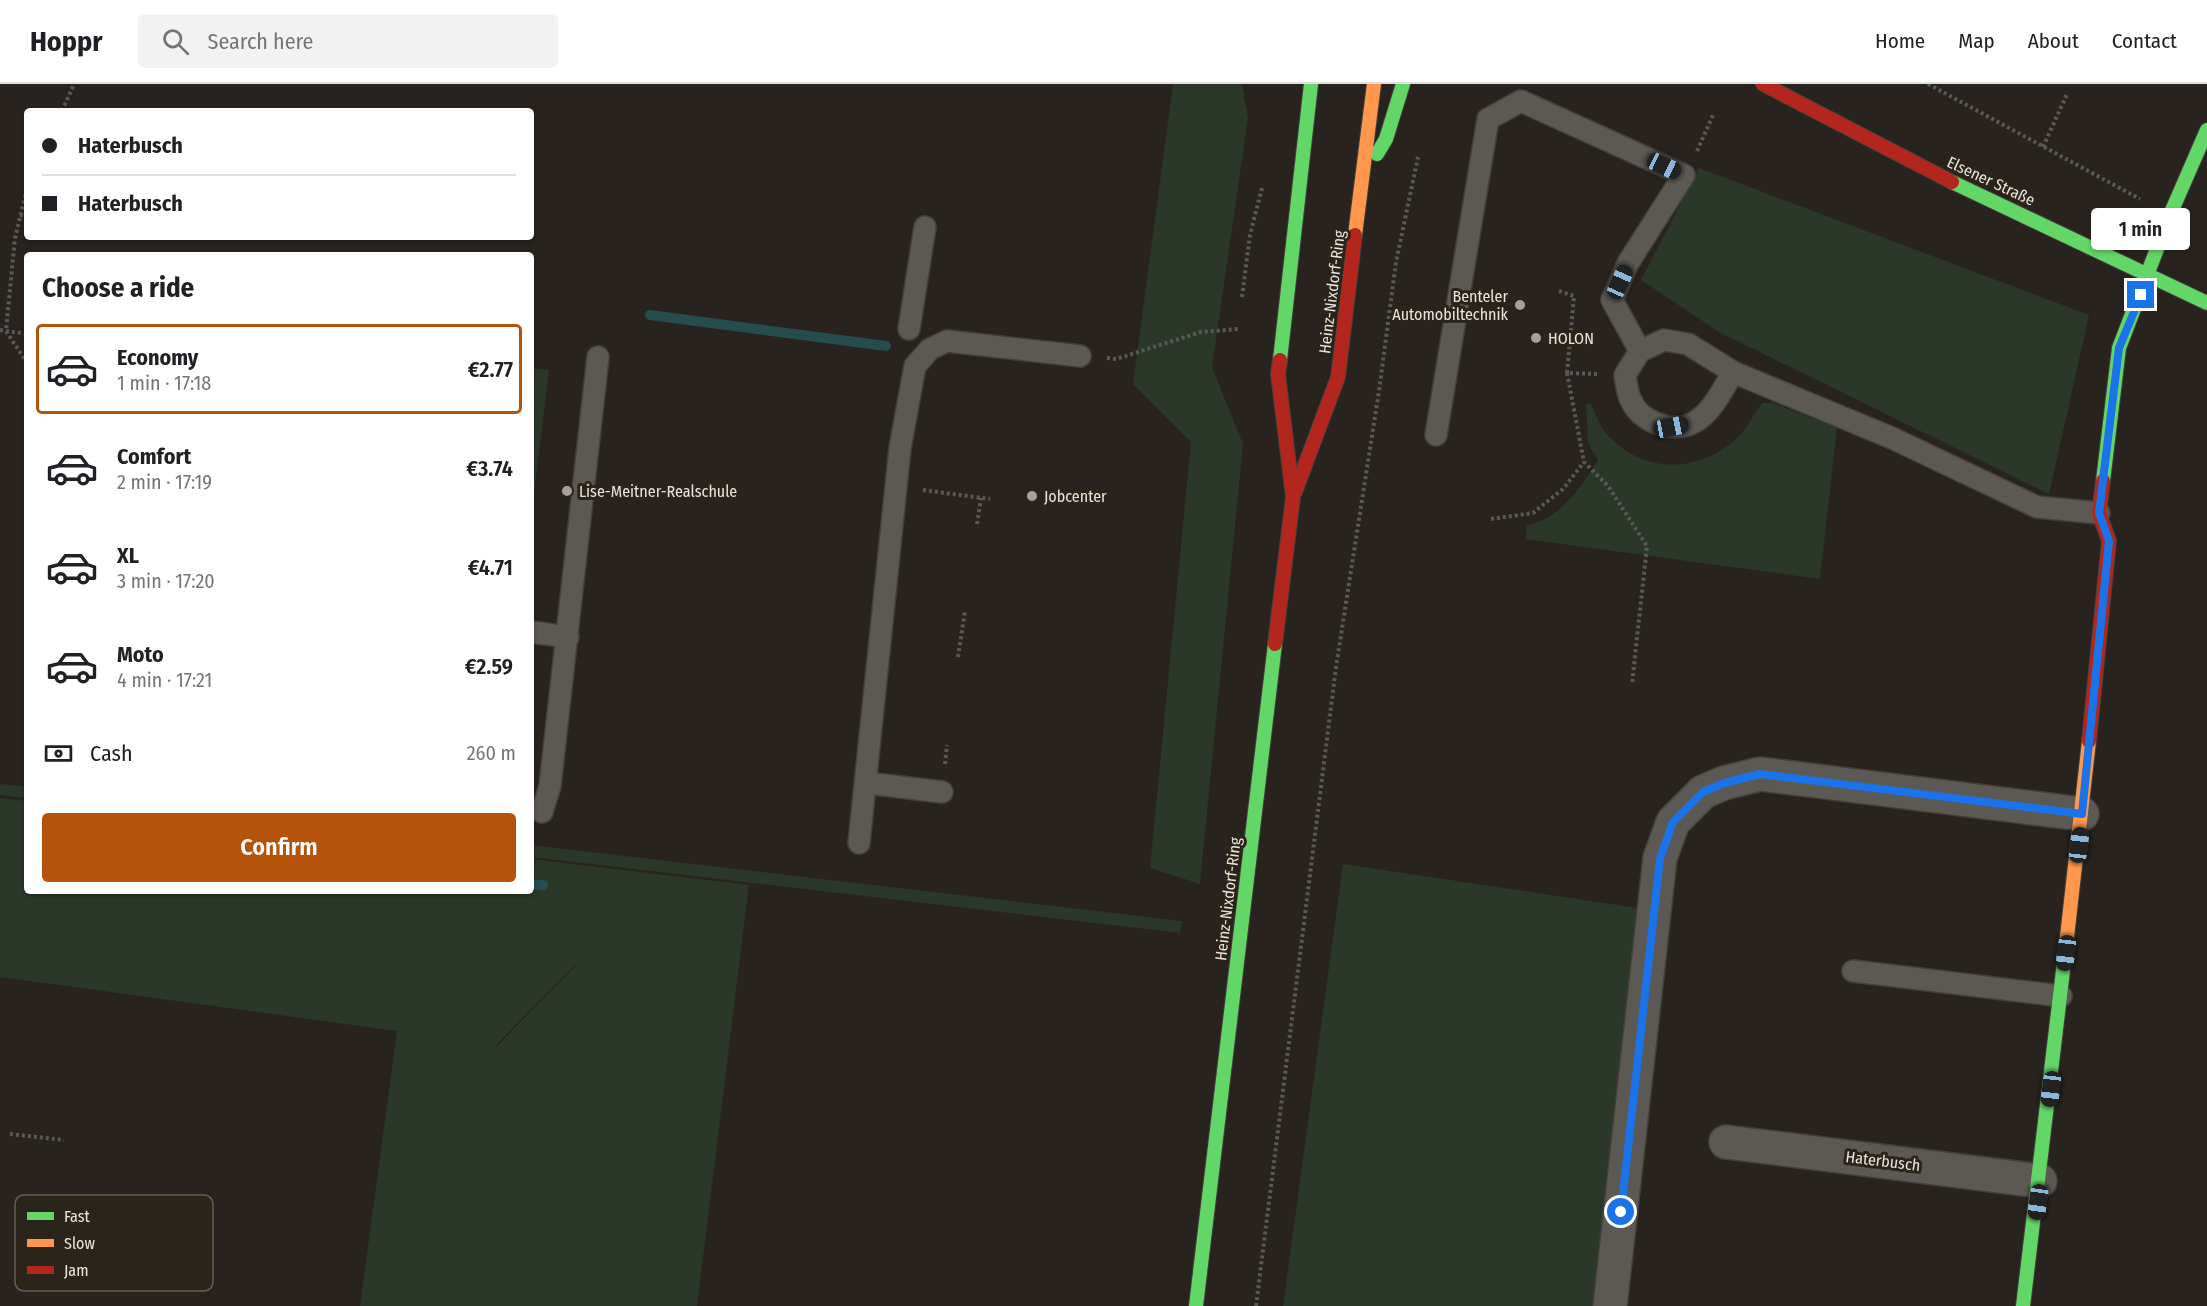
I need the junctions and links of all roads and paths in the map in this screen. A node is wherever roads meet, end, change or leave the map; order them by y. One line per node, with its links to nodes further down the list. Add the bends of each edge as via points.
1 (74, 84): 8 (path)
2 (1311, 84): 40 (street, Heinz-Nixdorf-Ring, via 1278,374)
3 (1374, 84): 14 (street, Heinz-Nixdorf-Ring)
4 (1403, 84): 14 (street, via 1386,138)
5 (1763, 84): 21 (street, Elsener Straße, via 1938,175)
6 (1928, 84): 11 (path)
7 (2067, 94): 11 (path)
8 (63, 108)
9 (1713, 115): 13 (path)
10 (2207, 130): 18 (street)
11 (2043, 147): 18 (path)
12 (1419, 151): 63 (path, via 1396,262 1336,667)
13 (1684, 175): 30 (lane, via 1628,263 1612,300); 37 (lane, via 1521,101 1488,119)
14 (1363, 176): 40 (street, Heinz-Nixdorf-Ring, via 1338,377)
15 (1263, 184): 23 (path, via 1250,235)
16 (24, 200): 17 (path)
17 (20, 215): 19 (path); 28 (path)
18 (2170, 215): 21 (street)
19 (24, 216)
20 (925, 227): 25 (lane)
21 (2149, 274): 24 (street, Elsener Straße); 43 (street, via 2119,348)
22 (1559, 291): 34 (path, via 1574,296)
23 (1242, 297)
24 (2207, 303)
25 (909, 329)
26 (1239, 329): 31 (path, via 1201,332 1116,358)
27 (0, 330): 28 (path)
28 (6, 331): 29 (path); 33 (path)
29 (24, 334)
30 (1640, 351): 35 (lane, via 1664,340 1688,344); 36 (lane)
31 (1080, 356): 51 (lane, via 947,341 930,349 915,366 894,498)
32 (598, 357): 48 (lane)
33 (24, 358)
34 (1567, 372): 36 (path); 38 (path)
35 (1734, 372): 36 (lane, via 1714,404 1693,423 1671,427 1648,420 1630,400); 43 (lane, via 1892,438 2037,507)
36 (1625, 375)
37 (1436, 435)
38 (1584, 462): 44 (path, via 1563,489 1533,513); 50 (path, via 1608,486 1647,546)
39 (919, 490): 41 (path)
40 (1293, 497): 62 (street, Heinz-Nixdorf-Ring)
41 (981, 498): 42 (path); 45 (path)
42 (990, 499)
43 (2099, 513): 54 (street, via 2109,541)
44 (1491, 519)
45 (977, 524)
46 (965, 611): 49 (path)
47 (534, 632): 48 (lane)
48 (568, 637): 53 (lane, via 550,786)
49 (958, 657)
50 (1632, 684)
51 (867, 783): 52 (lane); 55 (lane)
52 (942, 792)
53 (542, 812)
54 (2082, 814): 57 (street); 64 (street, via 1760,774 1703,792 1673,822 1660,858)
55 (859, 843)
56 (1853, 971): 57 (lane)
57 (2061, 996): 61 (street)
58 (10, 1134): 59 (path)
59 (64, 1140)
60 (1726, 1142): 61 (street, Haterbusch)
61 (2040, 1181): 65 (street)
62 (1196, 1306)
63 (1256, 1306)
64 (1610, 1306)
65 (2023, 1306)

